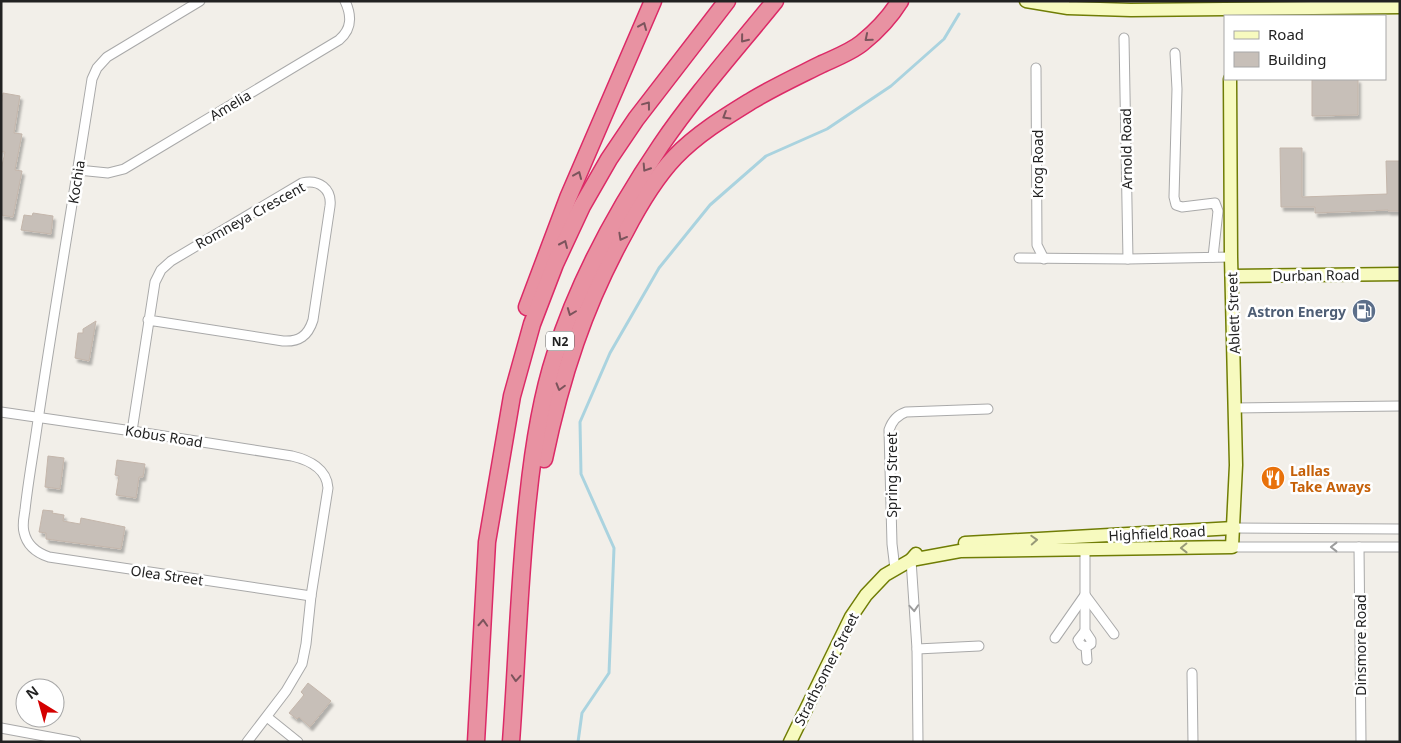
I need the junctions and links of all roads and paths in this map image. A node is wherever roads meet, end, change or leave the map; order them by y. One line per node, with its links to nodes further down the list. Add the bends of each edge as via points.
1 (200, 1): 14 (street, Kochia, via 120,48 97,68 92,79)
2 (345, 1): 14 (street, Amelia, via 350,20 348,31 339,40 124,169 108,173)
3 (653, 1): 31 (highway, one-way to 3, via 505,390 523,318 568,198)
4 (727, 1): 31 (highway, N2, one-way to 4, via 512,396 532,324 556,264 582,206 609,159)
5 (775, 1): 44 (highway, N2, one-way to 44, via 662,143 599,247 574,306 555,355 544,396 531,468 522,550)
6 (900, 1): 44 (highway, one-way to 44, via 879,29 860,44 753,100 696,138 657,178 637,209 589,305 554,408 542,468)
7 (1026, 1): 9 (street, via 1068,8)
8 (1400, 7): 9 (street)
9 (1228, 9)
10 (1124, 38): 19 (street, Arnold Road)
11 (1175, 53): 15 (street, via 1174,197 1176,205 1182,207 1215,203 1218,211)
12 (1036, 68): 18 (street, Krog Road, via 1037,245)
13 (1230, 80): 16 (street, Ablett Street)
14 (78, 170): 27 (street, Kochia)
15 (1213, 257): 16 (street); 19 (street)
16 (1231, 257): 21 (street, Ablett Street)
17 (1020, 258): 18 (street)
18 (1044, 259): 19 (street)
19 (1128, 259)
20 (1400, 274): 21 (street, Durban Road)
21 (1232, 276): 25 (street, Ablett Street)
22 (148, 320): 22 (street, Romneya Crescent, via 155,282 166,264 302,183 320,183 329,194 330,206 313,320 304,336 298,340 283,341); 28 (street, Romneya Crescent)
23 (1400, 406): 25 (street)
24 (988, 408): 37 (street, Spring Street, via 906,412 892,423 891,526)
25 (1235, 408): 29 (street, Ablett Street)
26 (1, 412): 27 (street, Kobus Road)
27 (38, 418): 28 (street, Kobus Road); 39 (street, Olea Street, via 23,525 26,540 40,554 49,558)
28 (132, 431): 39 (street, Kobus Road, via 297,457 323,473 328,488)
29 (1234, 528): 30 (street, Highfield Road); 32 (street, Ablett Street); 36 (street, Highfield Road, one-way to 29, via 959,543)
30 (1400, 530)
31 (487, 542): 52 (highway, N2, one-way to 31)
32 (1232, 547): 33 (street, Highfield Road, one-way to 32); 35 (street, Highfield Road, one-way to 35)
33 (1359, 547): 34 (street, Highfield Road); 57 (street, Dinsmore Road)
34 (1400, 547)
35 (1085, 550): 36 (street, Highfield Road, via 960,551); 38 (street)
36 (915, 557): 37 (street, Strathsomer Street); 43 (street, one-way to 43)
37 (895, 568): 54 (street, Strathsomer Street, via 866,595 851,617)
38 (1085, 594): 40 (street); 41 (street); 45 (street, via 1085,631 1078,640 1086,647)
39 (311, 596): 47 (street, via 302,664)
40 (1114, 634)
41 (1055, 638)
42 (979, 646): 43 (street)
43 (917, 649): 55 (street)
44 (518, 653): 53 (highway, N2, one-way to 53)
45 (1087, 660)
46 (1192, 673): 56 (street)
47 (267, 717): 50 (street); 51 (street)
48 (1, 728): 49 (street)
49 (76, 742)
50 (247, 742)
51 (298, 742)
52 (476, 742)
53 (511, 742)
54 (790, 742)
55 (918, 742)
56 (1192, 742)
57 (1361, 742)

